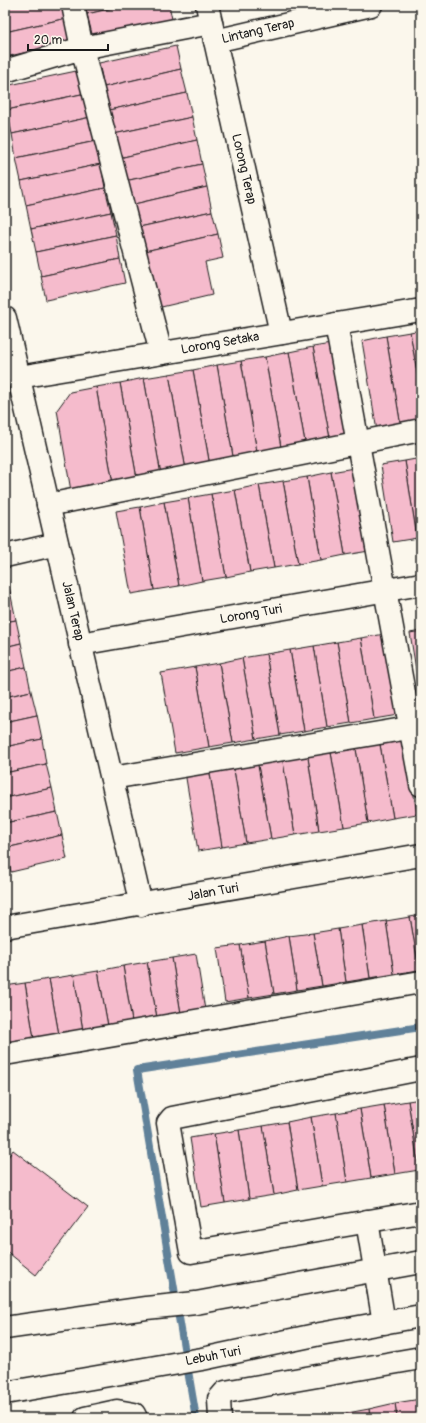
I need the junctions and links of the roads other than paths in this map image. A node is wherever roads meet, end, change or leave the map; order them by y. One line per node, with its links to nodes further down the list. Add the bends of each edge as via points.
1 (73, 5): 4 (street)
2 (371, 5): 3 (street, Lintang Terap)
3 (211, 23): 4 (street, Lintang Terap); 9 (street, Lorong Terap)
4 (82, 48): 5 (street, Lintang Terap); 10 (street)
5 (5, 71)
6 (421, 310): 8 (street, Lorong Setaka)
7 (5, 318): 11 (street, Jalan Terap)
8 (336, 324): 9 (street, Lorong Setaka); 13 (street)
9 (280, 333): 10 (street, Lorong Setaka)
10 (161, 353): 11 (street, Lorong Setaka)
11 (19, 377): 14 (street, Jalan Terap)
12 (421, 430): 13 (street)
13 (357, 442): 14 (street); 18 (street)
14 (48, 505): 15 (street, Jalan Terap)
15 (57, 544): 16 (street); 19 (street, Jalan Terap)
16 (5, 556)
17 (421, 584): 18 (street, Lorong Turi)
18 (384, 590): 19 (street, Lorong Turi); 20 (street)
19 (80, 644): 21 (street, Jalan Terap)
20 (416, 727): 21 (street); 22 (street)
21 (112, 778): 24 (street, Jalan Terap)
22 (421, 785)
23 (421, 854): 24 (street, Jalan Turi)
24 (141, 905): 25 (street, Jalan Turi)
25 (6, 923)
26 (421, 982): 27 (street)
27 (5, 1054)
28 (421, 1069): 30 (street, via 172,1118 168,1123 191,1252)
29 (421, 1212): 30 (street)
30 (367, 1221): 32 (street)
31 (421, 1262): 32 (street)
32 (375, 1271): 34 (street); 35 (street, via 196,1303)
33 (421, 1316): 34 (street, Lebuh Turi)
34 (384, 1323): 37 (street, Lebuh Turi, via 202,1359)
35 (5, 1328)
36 (421, 1358): 40 (street, via 225,1392 219,1399)
37 (5, 1393)
38 (135, 1416): 39 (street, via 117,1411)
39 (85, 1418)
40 (220, 1418)

